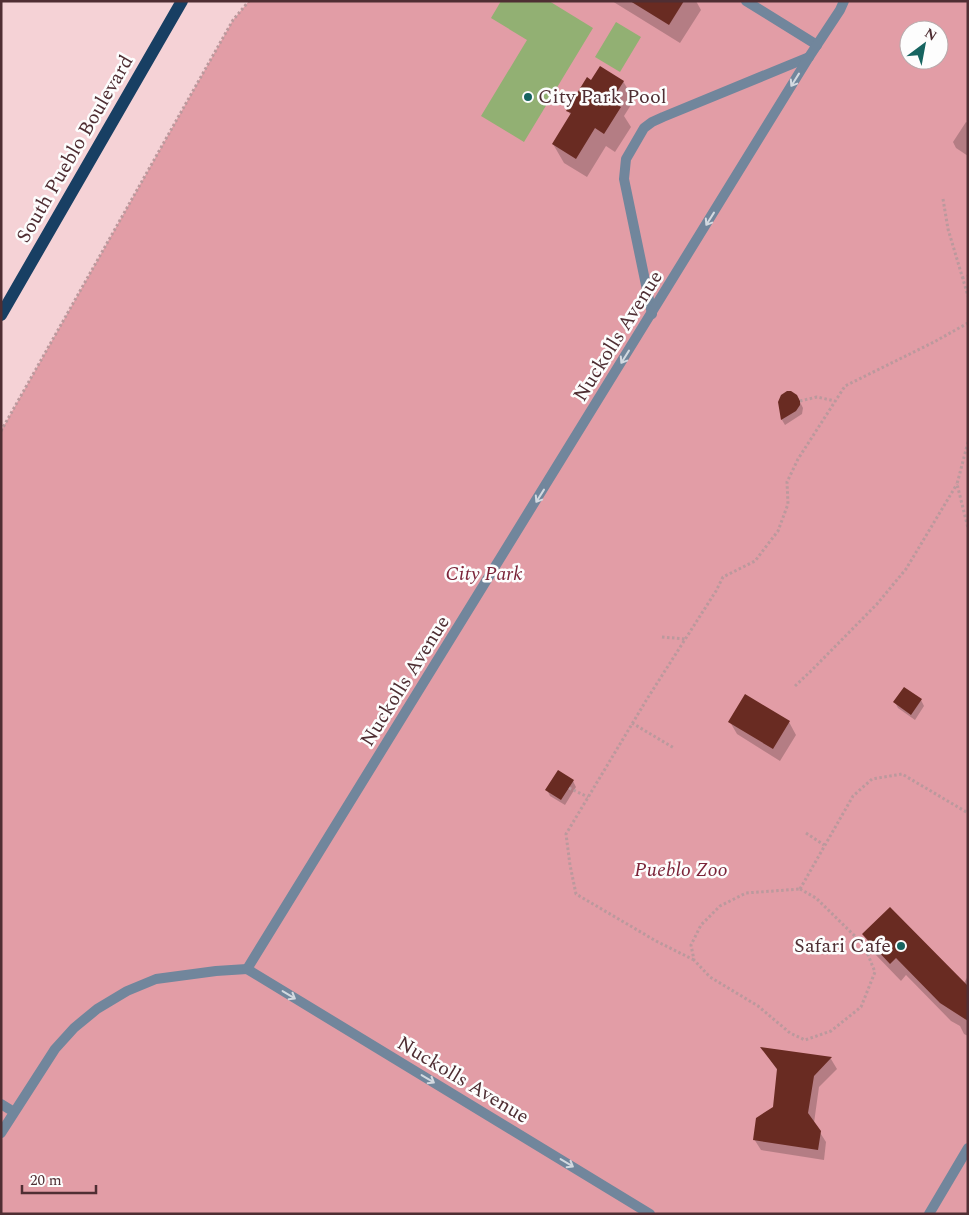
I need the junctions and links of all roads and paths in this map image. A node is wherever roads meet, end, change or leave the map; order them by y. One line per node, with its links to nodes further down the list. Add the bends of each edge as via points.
1 (182, 1): 13 (main road, South Pueblo Boulevard)
2 (250, 1): 17 (path, via 233,20)
3 (746, 1): 6 (street)
4 (850, 1): 5 (street, Nuckolls Avenue)
5 (842, 6): 6 (street, Nuckolls Avenue)
6 (817, 45): 7 (street, Nuckolls Avenue)
7 (809, 57): 12 (street, Nuckolls Avenue, one-way to 12); 12 (street, via 663,117 644,128 626,159 624,179)
8 (943, 199): 10 (path)
9 (968, 276): 10 (path)
10 (962, 278): 11 (path)
11 (968, 296)
12 (652, 314): 33 (street, Nuckolls Avenue, one-way to 33)
13 (1, 315)
14 (968, 323): 16 (path, via 845,386)
15 (800, 401): 16 (path, via 817,397)
16 (835, 401): 22 (path, via 798,458 787,482 788,504 778,531 755,561 723,577)
17 (1, 431)
18 (968, 442): 19 (path)
19 (957, 484): 20 (path); 23 (path, via 906,569)
20 (968, 528)
21 (662, 638): 22 (path)
22 (685, 639): 24 (path)
23 (795, 686)
24 (632, 723): 25 (path); 27 (path)
25 (674, 748)
26 (569, 788): 27 (path)
27 (588, 797): 32 (path, via 566,834 576,894)
28 (968, 813): 30 (path, via 902,774 872,779 853,796)
29 (806, 833): 30 (path)
30 (824, 845): 31 (path)
31 (800, 889): 32 (path, via 746,893 720,906 701,925 692,945); 32 (path, via 816,898 864,945 875,972 861,1007 831,1031 805,1040 790,1034 758,1006 710,977)
32 (694, 960)
33 (247, 970): 35 (street, via 156,979 97,1009 55,1049); 38 (street, Nuckolls Avenue, one-way to 38)
34 (1, 1104): 35 (street)
35 (14, 1112): 36 (street)
36 (1, 1134)
37 (968, 1148): 39 (street)
38 (650, 1214)
39 (929, 1214)

